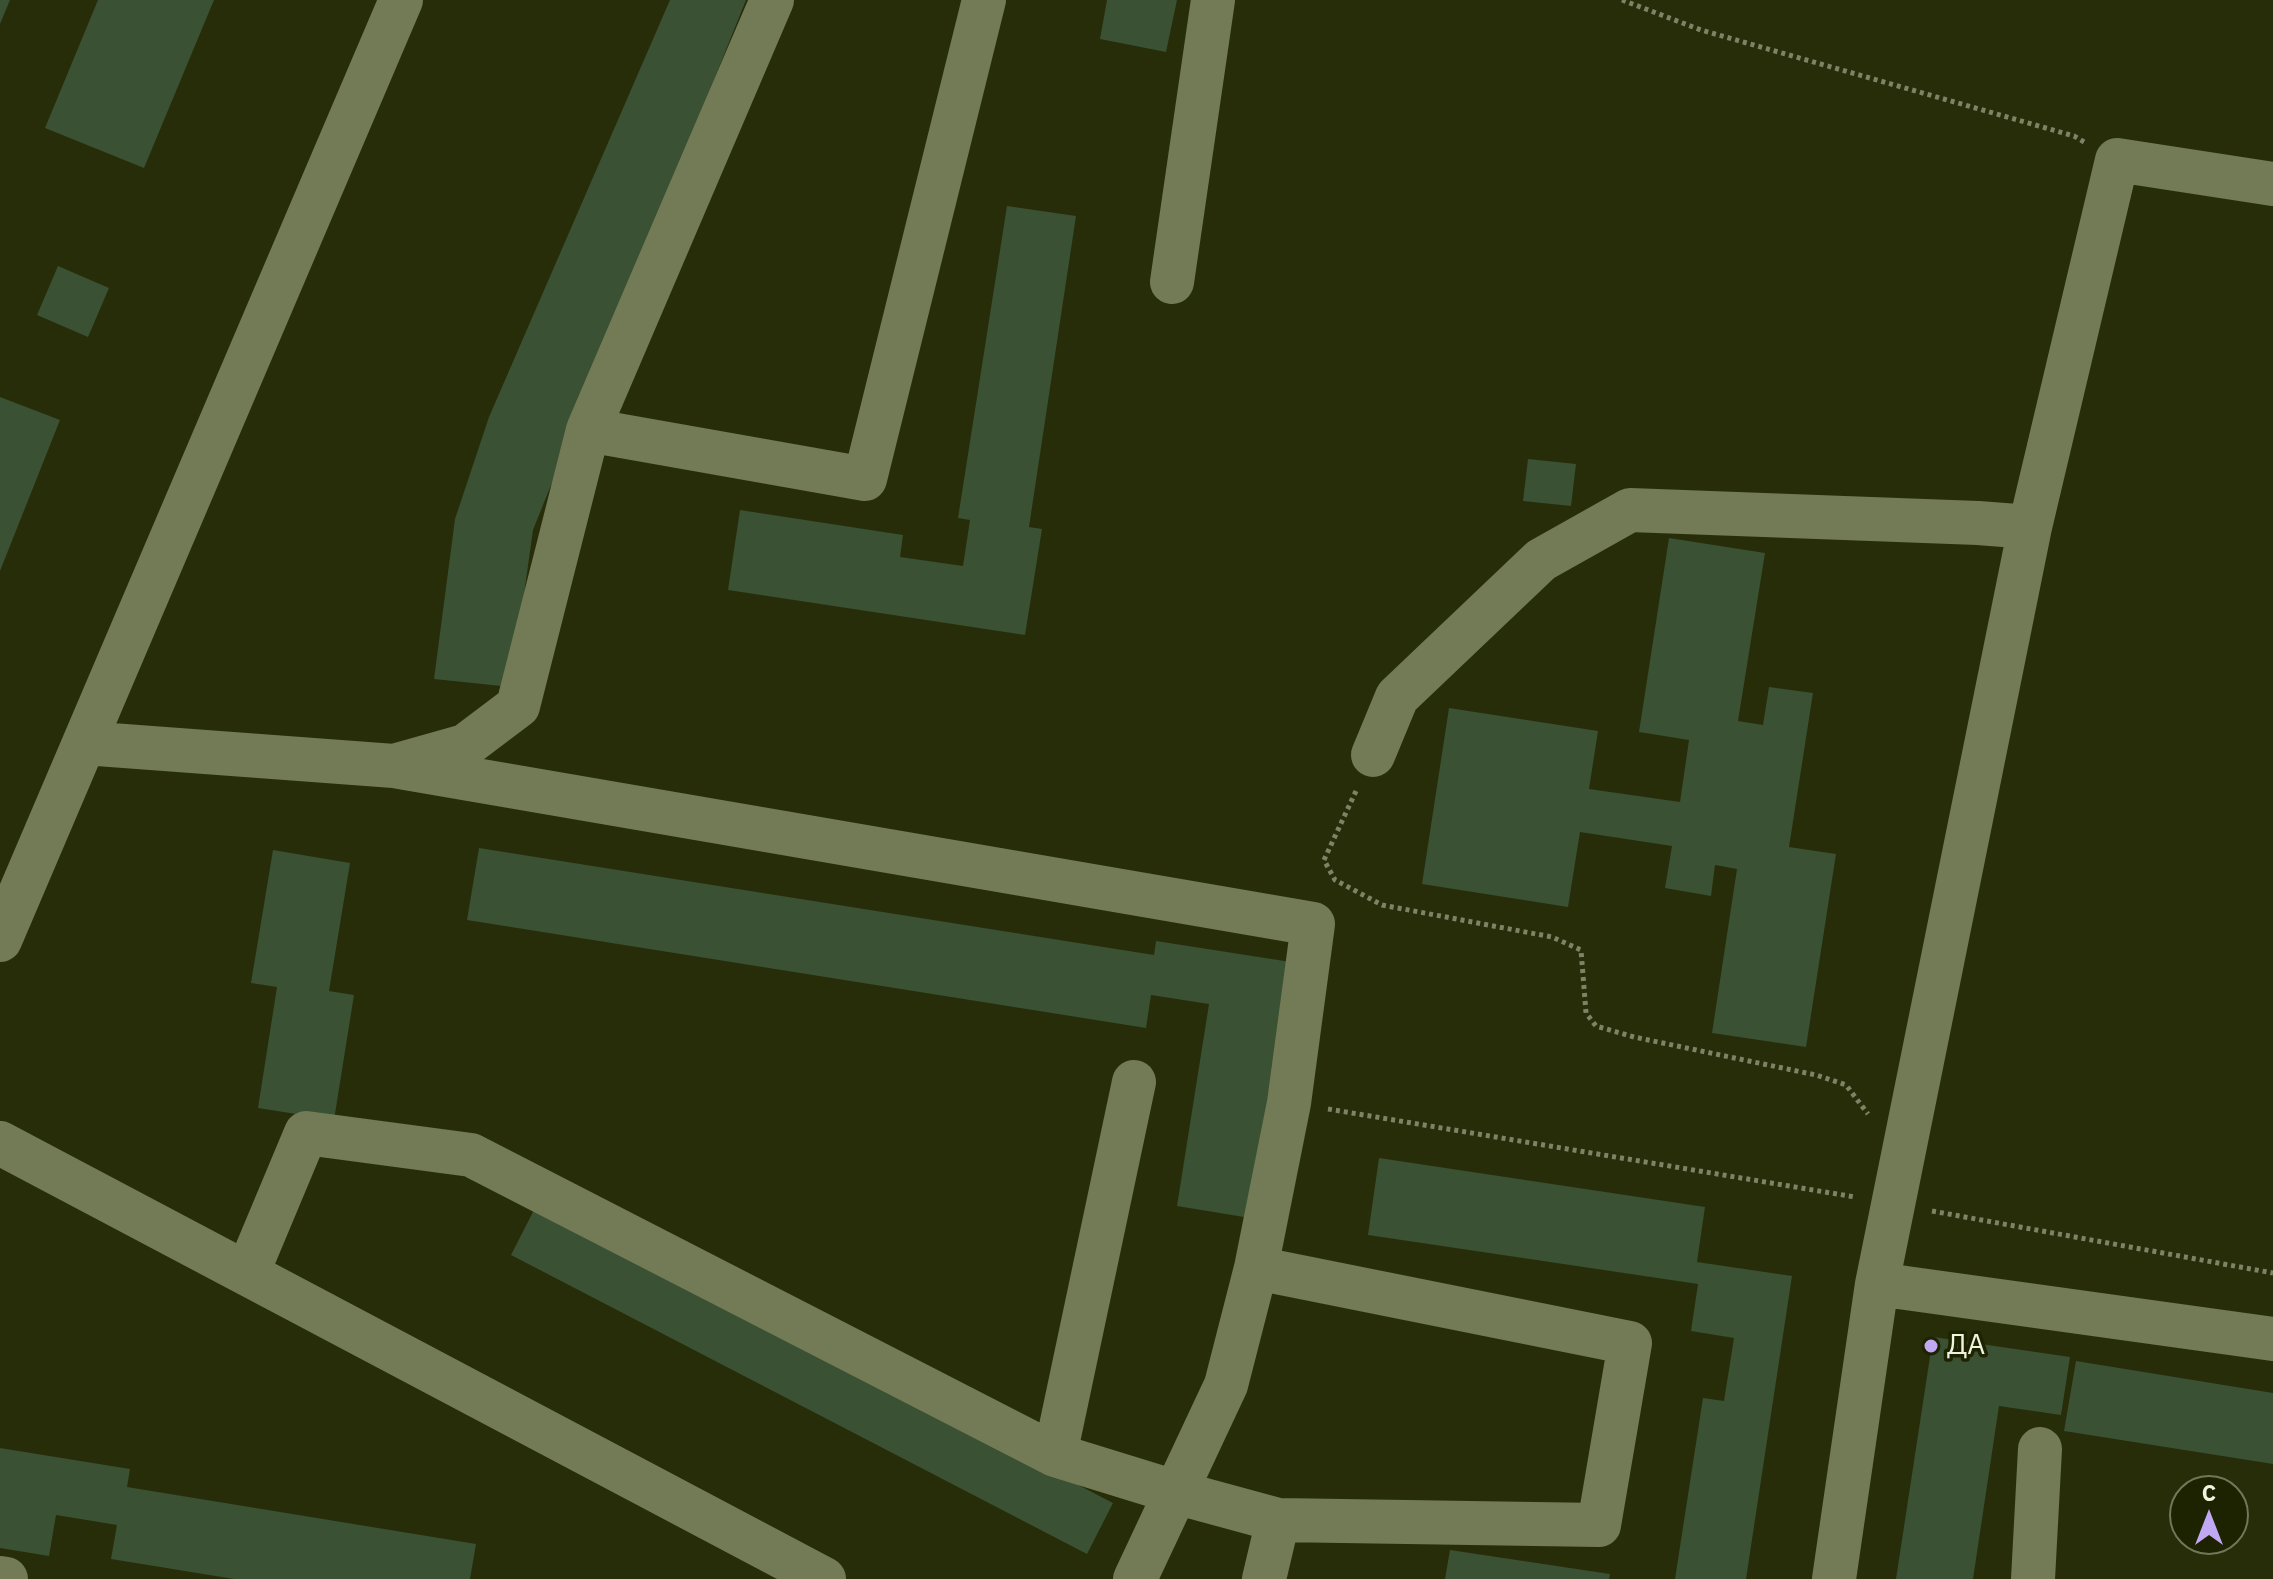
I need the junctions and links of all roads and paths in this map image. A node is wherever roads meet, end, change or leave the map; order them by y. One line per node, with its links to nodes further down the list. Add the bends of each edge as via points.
1 (401, 0): 11 (street)
2 (772, 0): 9 (street)
3 (984, 0): 9 (street, via 865,479)
4 (1213, 0): 8 (street)
5 (1622, 0): 6 (path, via 1701,30 2074,136)
6 (2117, 160): 7 (street); 10 (street)
7 (2273, 184)
8 (1172, 282)
9 (588, 430): 13 (street, via 518,706 465,746)
10 (2030, 527): 12 (street, via 1630,510 1541,560 1419,676 1397,697); 19 (street)
11 (84, 743): 13 (street); 14 (street)
12 (1373, 755): 17 (path, via 1324,860 1335,880 1382,905 1552,937 1581,950 1586,1013 1596,1026 1816,1075 1846,1085)
13 (394, 766): 16 (street, via 1313,924)
14 (0, 940)
15 (1134, 1082): 26 (street)
16 (1289, 1103): 19 (path); 20 (street)
17 (1869, 1115)
18 (0, 1143): 22 (street)
19 (1894, 1204): 21 (path); 23 (street)
20 (1256, 1268): 27 (street, via 1226,1385); 28 (street, via 1630,1343 1599,1525)
21 (2273, 1273)
22 (247, 1274): 26 (street, via 306,1133 471,1155); 31 (street)
23 (1877, 1284): 24 (street); 34 (street)
24 (2273, 1339)
25 (2040, 1449): 35 (street)
26 (1055, 1455): 27 (street)
27 (1175, 1492): 28 (street); 32 (street)
28 (1278, 1520): 33 (street)
29 (0, 1578): 30 (street)
30 (6, 1579)
31 (824, 1579)
32 (1135, 1579)
33 (1264, 1579)
34 (1834, 1579)
35 (2033, 1579)

